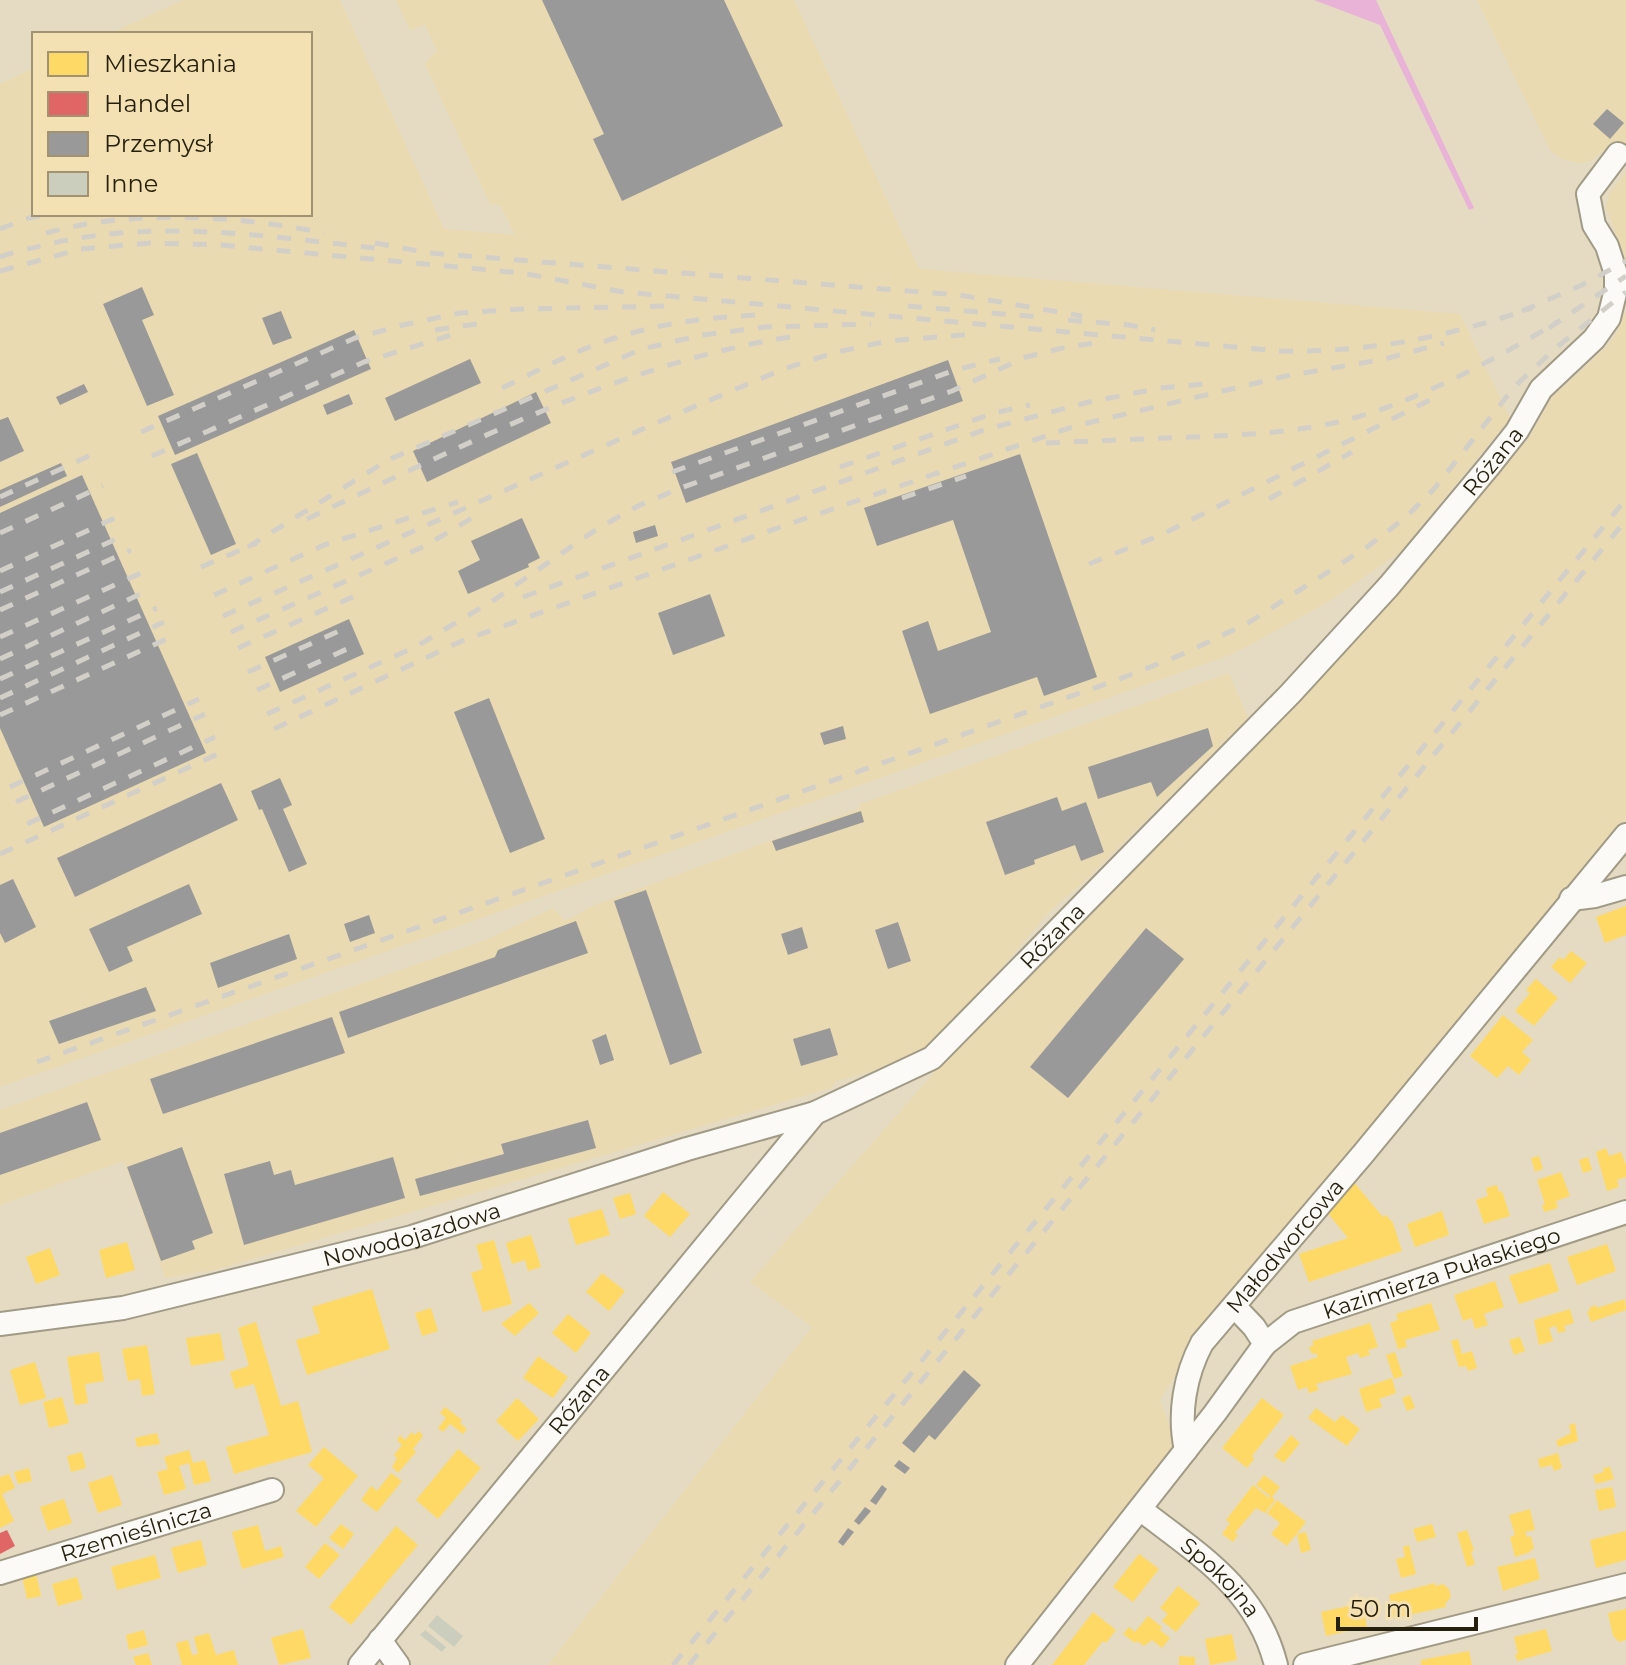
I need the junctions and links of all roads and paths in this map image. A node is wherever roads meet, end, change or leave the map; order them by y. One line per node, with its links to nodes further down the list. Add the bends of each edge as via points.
1 (1618, 154): 5 (street, Różana, via 1588,194 1594,225 1616,274 1609,318 1546,383 1512,438 1389,586 1290,694 932,1058)
2 (1626, 835): 4 (street, Małodworcowa)
3 (1626, 887): 4 (street)
4 (1571, 899): 7 (street, Małodworcowa)
5 (815, 1113): 8 (street, Nowodojazdowa, via 412,1237 123,1308); 15 (street, Różana)
6 (1626, 1212): 9 (street, Kazimierza Pułaskiego, via 1293,1322)
7 (1234, 1306): 9 (street, Małodworcowa); 10 (street, via 1202,1343 1187,1378)
8 (0, 1324)
9 (1265, 1344): 10 (street, Małodworcowa)
10 (1186, 1450): 12 (street, Małodworcowa)
11 (272, 1490): 13 (street, Rzemieślnicza)
12 (1140, 1509): 18 (street, Małodworcowa); 19 (street, Spokojna, via 1227,1577 1250,1604)
13 (0, 1573)
14 (1626, 1585): 20 (street)
15 (380, 1640): 16 (street, Różana); 17 (street)
16 (360, 1665)
17 (398, 1665)
18 (1017, 1665)
19 (1276, 1665)
20 (1305, 1665)

